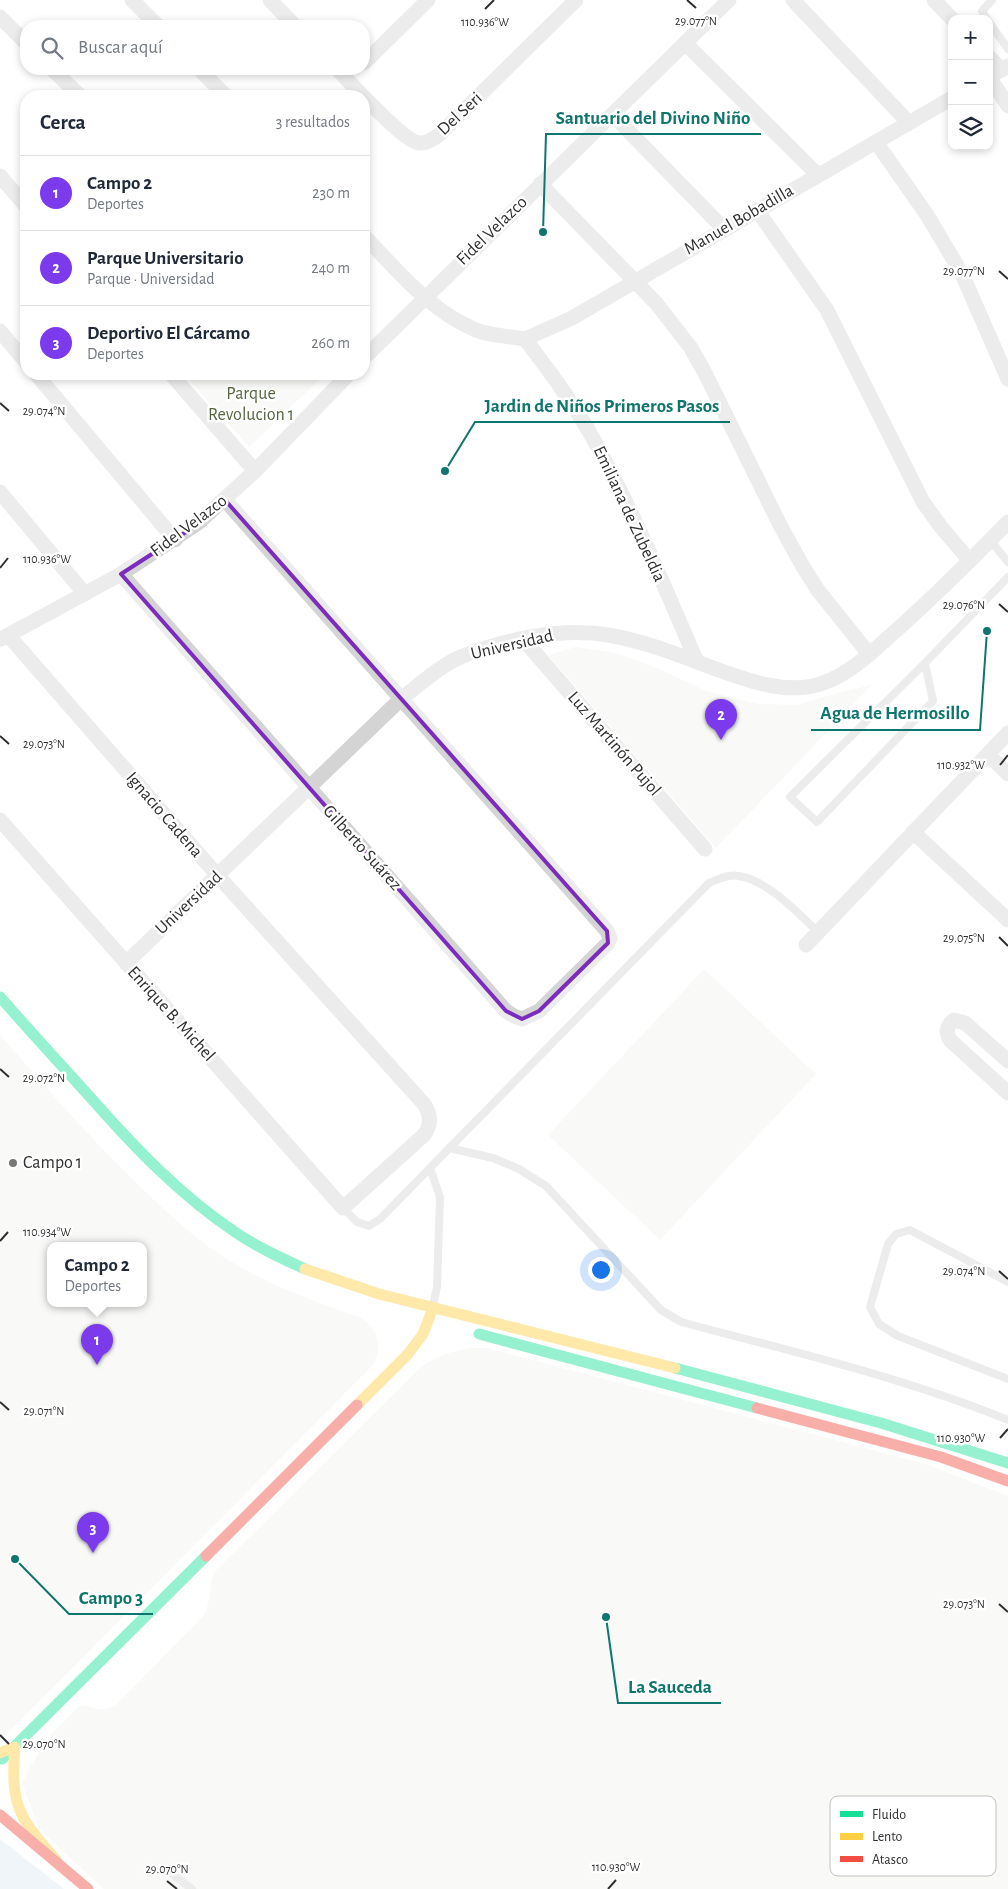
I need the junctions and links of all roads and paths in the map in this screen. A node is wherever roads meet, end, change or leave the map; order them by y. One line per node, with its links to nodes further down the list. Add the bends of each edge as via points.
1 (132, 0): 12 (street)
2 (428, 0): 18 (street)
3 (576, 0): 27 (street, Del Seri, via 440,134 425,143 404,135)
4 (729, 0): 16 (street, Fidel Velazco)
5 (793, 0): 31 (street)
6 (934, 0): 9 (street)
7 (992, 0): 10 (lane, via 982,11)
8 (278, 3): 13 (street)
9 (948, 15)
10 (984, 15)
11 (0, 17): 15 (street)
12 (152, 20)
13 (291, 20)
14 (993, 28): 17 (lane)
15 (20, 37)
16 (685, 43): 30 (street, Fidel Velazco); 33 (street)
17 (1008, 49)
18 (370, 58)
19 (991, 60): 20 (street)
20 (997, 72): 29 (street)
21 (58, 75): 24 (street)
22 (205, 75): 25 (street)
23 (351, 75): 26 (street, Del Seri)
24 (74, 90)
25 (220, 90)
26 (364, 90)
27 (370, 97)
28 (948, 100): 31 (street, Manuel Bobadilla)
29 (1008, 106)
30 (613, 114): 35 (street, Fidel Velazco); 38 (street)
31 (909, 123): 32 (street, Manuel Bobadilla)
32 (876, 142): 33 (street, Manuel Bobadilla); 46 (street, via 927,215 962,274)
33 (818, 175): 37 (street, Manuel Bobadilla)
34 (0, 176): 36 (street)
35 (540, 184): 40 (street); 41 (street, Fidel Velazco)
36 (20, 199)
37 (757, 210): 38 (street, Manuel Bobadilla); 56 (street, via 827,310 923,502)
38 (724, 229): 40 (street, Manuel Bobadilla)
39 (370, 242): 41 (street)
40 (635, 280): 43 (street, Manuel Bobadilla, via 572,318); 63 (street, via 691,348 789,543 817,589)
41 (424, 298): 43 (street, via 455,320 478,331); 44 (street, Fidel Velazco)
42 (0, 331): 45 (street)
43 (525, 338): 64 (street, Emiliana de Zubeldia, via 575,407 595,442)
44 (370, 352)
45 (20, 355)
46 (1008, 379)
47 (41, 380): 54 (street)
48 (176, 380): 50 (street)
49 (342, 380): 50 (street, Fidel Velazco)
50 (255, 471): 52 (street, Fidel Velazco)
51 (0, 492): 60 (street)
52 (225, 500): 54 (street, Fidel Velazco); 66 (street)
53 (1008, 522): 55 (street, Universidad)
54 (175, 540): 58 (street, Fidel Velazco)
55 (990, 540): 56 (street, Universidad); 57 (lane)
56 (970, 561): 63 (street, Universidad)
57 (1008, 562)
58 (121, 574): 60 (street, Fidel Velazco); 70 (street, Gilberto Suárez)
59 (1008, 577): 65 (lane)
60 (85, 594): 61 (street, Fidel Velazco)
61 (4, 638): 74 (street, Ignacio Cadena)
62 (523, 639): 64 (street, Universidad, via 570,632 608,635 654,646); 66 (street, Universidad, via 455,660 428,676); 73 (street, Luz Martinón Pujol)
63 (869, 654): 64 (street, Universidad, via 823,684 804,688 740,678)
64 (697, 662)
65 (925, 663): 65 (lane, via 790,797 817,822 933,701)
66 (402, 699): 70 (street, Universidad); 70 (street, Gilberto Suárez, via 607,931 608,943 539,1011 522,1019 506,1011)
67 (1008, 733): 68 (street)
68 (988, 754): 69 (street); 72 (street)
69 (1008, 774)
70 (309, 788): 74 (street, Universidad)
71 (0, 820): 78 (street, Enrique B. Michel)
72 (912, 832): 75 (street); 76 (street)
73 (705, 849)
74 (218, 876): 78 (street, Universidad); 84 (street, Ignacio Cadena, via 430,1112 431,1120 424,1134)
75 (1008, 920)
76 (818, 932): 77 (street); 82 (lane, via 780,898 757,883 739,876 709,883)
77 (806, 945)
78 (126, 963): 84 (street, Enrique B. Michel)
79 (0, 997): 86 (main road, via 142,1155 189,1198 229,1228 310,1271)
80 (1008, 1061): 81 (street, via 965,1023 954,1020 948,1027 951,1041)
81 (1008, 1094)
82 (450, 1148): 83 (lane); 89 (lane, via 493,1158 546,1186 661,1310 681,1322 918,1386)
83 (430, 1168): 84 (lane, via 380,1219 369,1226 357,1222); 86 (lane, via 440,1197 437,1287)
84 (343, 1208)
85 (1008, 1282): 88 (lane, via 910,1230 896,1234 888,1244 870,1307 879,1324 898,1336)
86 (433, 1308): 90 (main road, via 866,1418); 92 (main road, via 423,1334 408,1354)
87 (471, 1332): 91 (main road, via 942,1457)
88 (1008, 1379)
89 (1008, 1420)
90 (1008, 1463)
91 (1008, 1481)
92 (15, 1747): 93 (main road); 94 (main road); 96 (main road, via 12,1769 18,1811 28,1829)
93 (0, 1753)
94 (0, 1762)
95 (0, 1815): 96 (main road)
96 (57, 1861): 98 (main road)
97 (164, 1868): 99 (lane)
98 (88, 1889)
99 (192, 1889)

